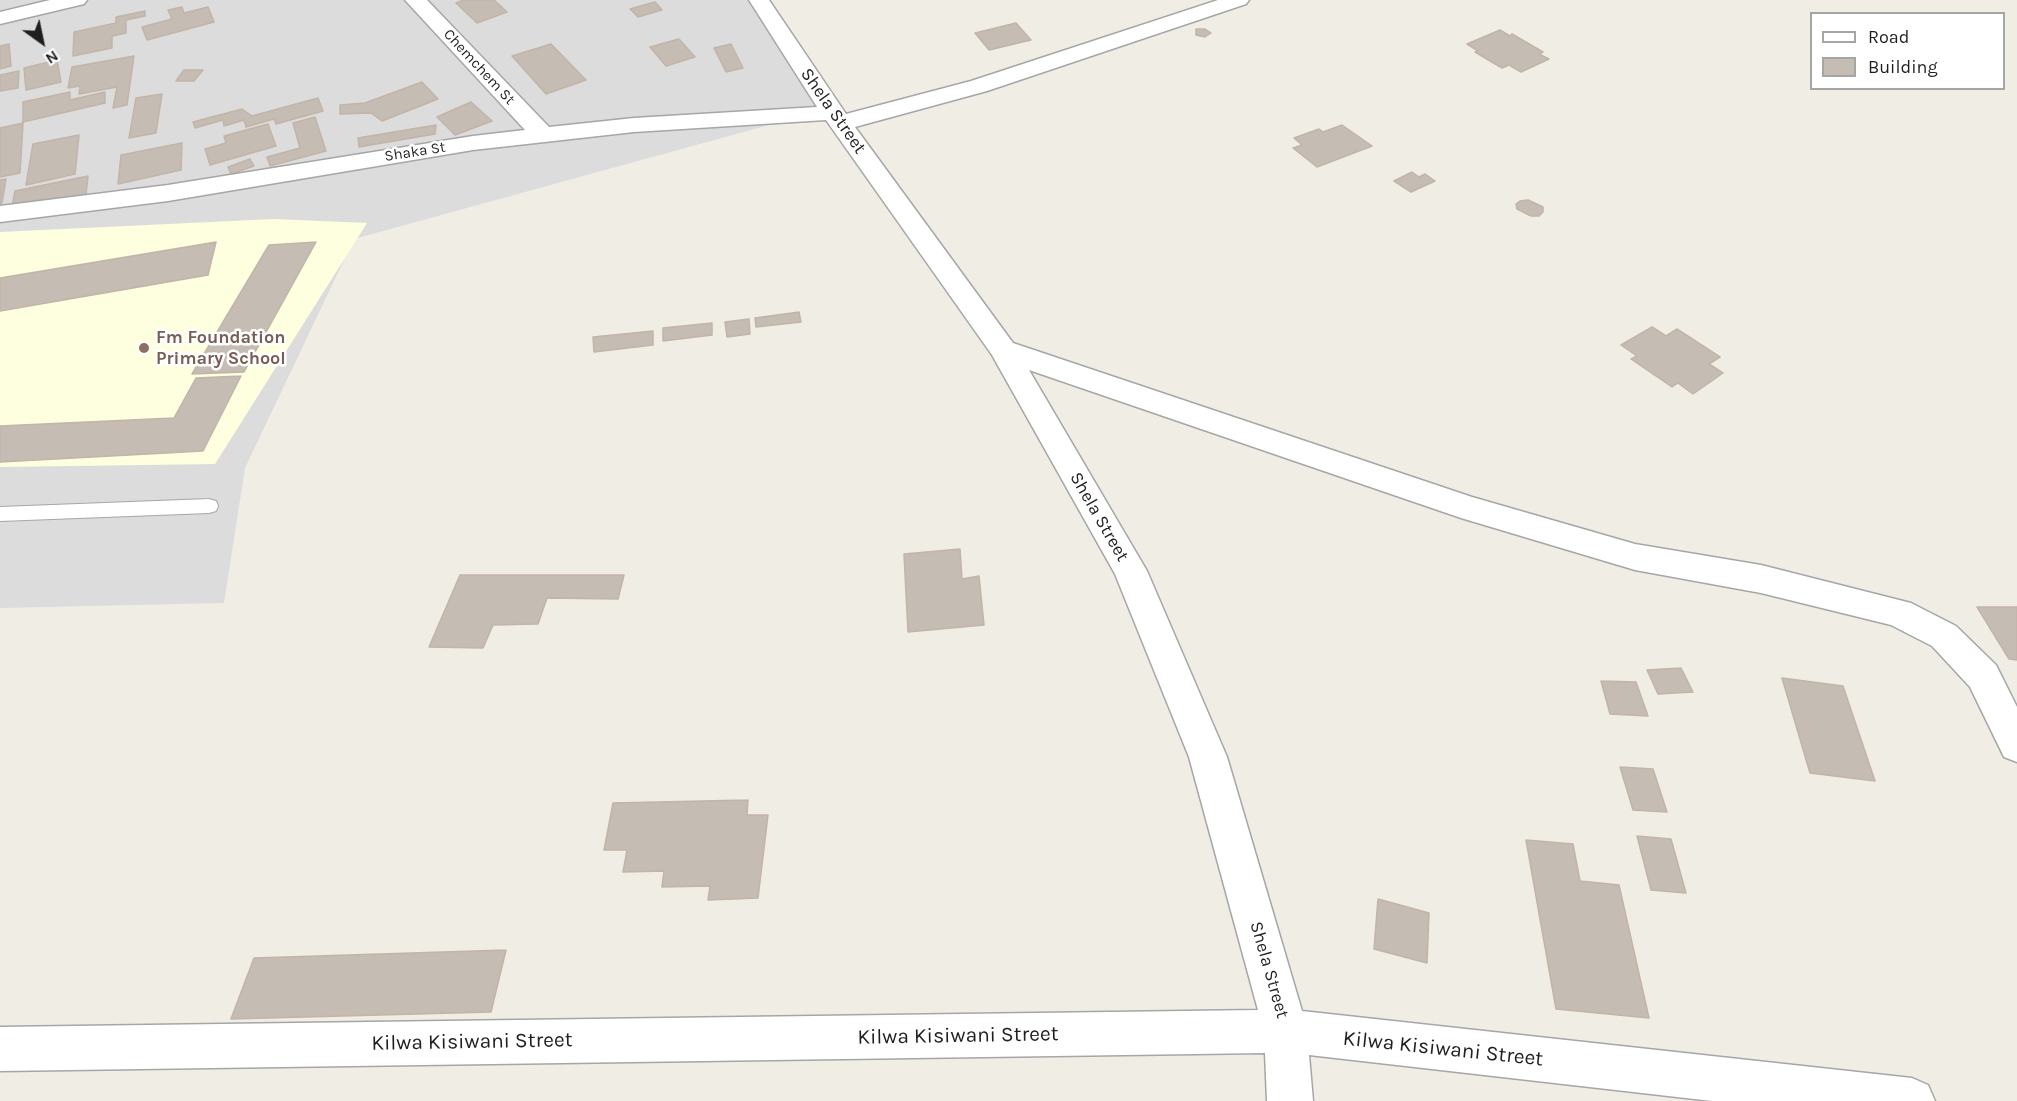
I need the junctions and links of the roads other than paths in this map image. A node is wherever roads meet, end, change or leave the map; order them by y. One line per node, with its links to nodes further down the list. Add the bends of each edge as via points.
1 (77, 0): 5 (street)
2 (415, 0): 7 (street, Chemchem St)
3 (759, 0): 6 (street, Shela Street)
4 (1239, 0): 6 (street, Shaka St, via 979,86)
5 (0, 18)
6 (837, 118): 7 (street, Shaka St, via 634,124); 9 (street, Shela Street)
7 (543, 135): 8 (street, Shaka St, via 473,142 168,193)
8 (0, 214)
9 (1003, 350): 12 (street, via 1505,519 1635,557 1761,579 1899,613 1944,636 1983,676); 13 (street, Shela Street, via 1130,571 1208,757)
10 (209, 506): 11 (lane)
11 (0, 514)
12 (2017, 745)
13 (1286, 1032): 14 (street, Kilwa Kisiwani Street); 15 (street, Shela Street); 16 (street, Kilwa Kisiwani Street)
14 (0, 1049)
15 (1290, 1101)
16 (1912, 1101)

